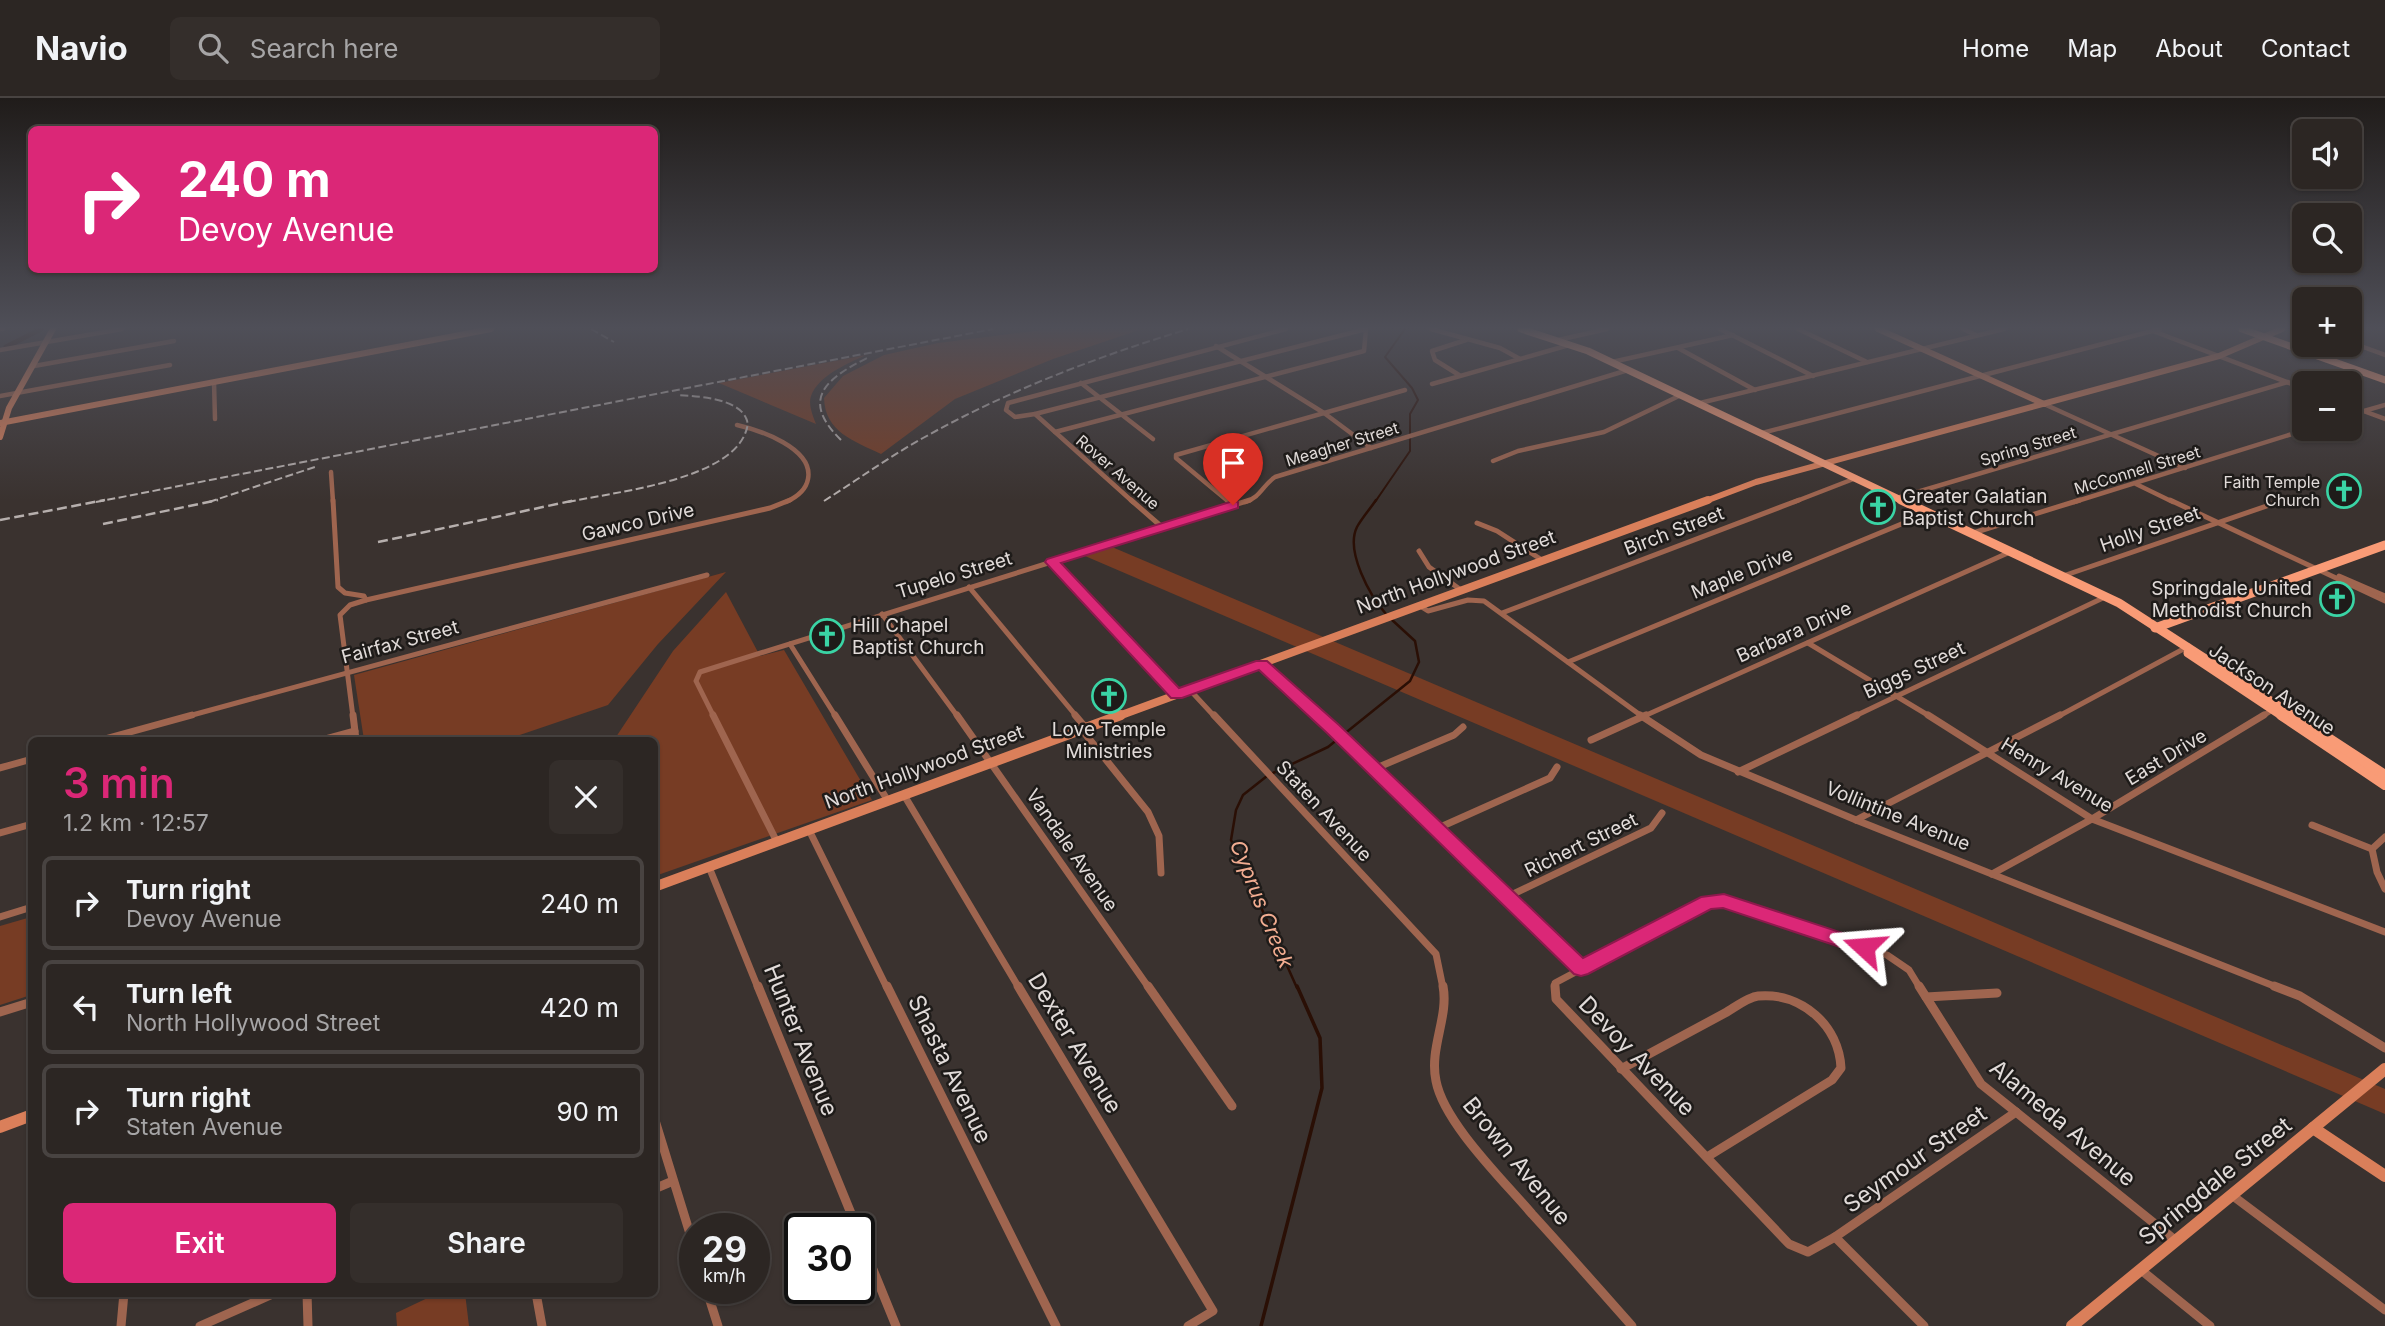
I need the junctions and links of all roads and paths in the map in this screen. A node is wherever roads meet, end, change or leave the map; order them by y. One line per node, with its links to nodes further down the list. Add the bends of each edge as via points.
1 (23, 386): 20 (main road)
2 (55, 386): 20 (street)
3 (191, 386): 33 (main road)
4 (214, 386): 31 (street)
5 (1069, 386): 29 (street, Rover Avenue, via 1008,403 1006,410 1015,417)
6 (1084, 386): 23 (street)
7 (1145, 386): 23 (street)
8 (1232, 386): 30 (street)
9 (1282, 386): 28 (street)
10 (1575, 386): 41 (street, Meagher Street)
11 (1663, 386): 22 (main road, Jackson Avenue)
12 (1748, 386): 19 (street)
13 (1770, 386): 19 (street)
14 (1941, 386): 36 (street)
15 (2004, 386): 25 (main road)
16 (2109, 386): 25 (main road, North Hollywood Street)
17 (2272, 386): 37 (street, Spring Street)
18 (1405, 390): 28 (street)
19 (1755, 390): 24 (street)
20 (19, 393): 21 (street); 33 (main road)
21 (0, 396)
22 (1684, 396): 24 (main road, Jackson Avenue); 42 (street, via 1604,432)
23 (1102, 397): 29 (street); 30 (street)
24 (1700, 403): 36 (main road, Jackson Avenue)
25 (2044, 404): 37 (street); 43 (main road, North Hollywood Street)
26 (2385, 405): 27 (street)
27 (2364, 411): 32 (street)
28 (1324, 413): 41 (street); 50 (street, via 1175,456)
29 (1035, 414): 35 (street, Rover Avenue)
30 (1123, 415): 35 (street); 40 (street)
31 (215, 419)
32 (2385, 419)
33 (2, 422): 39 (main road)
34 (737, 425): 68 (street, Gawco Drive, via 757,428 801,454 809,466 809,479 800,495 770,508)
35 (1055, 432): 54 (street, Rover Avenue)
36 (1762, 433): 43 (main road, Jackson Avenue)
37 (2111, 434): 44 (street); 48 (street, Spring Street)
38 (2292, 434): 44 (street, McConnell Street)
39 (0, 437)
40 (1153, 439)
41 (1371, 448): 50 (street, Meagher Street, via 1275,477 1256,498)
42 (1493, 461)
43 (1826, 464): 46 (main road, Jackson Avenue); 59 (main road, North Hollywood Street, via 1756,482)
44 (2185, 468): 47 (street, McConnell Street)
45 (331, 472): 68 (street, via 338,587)
46 (1856, 478): 48 (main road, Jackson Avenue); 71 (street, Birch Street)
47 (2136, 484): 53 (street); 55 (street, McConnell Street)
48 (1897, 498): 51 (main road, Jackson Avenue)
49 (2289, 498): 53 (street, Holly Street)
50 (1233, 505): 54 (street, Tupelo Street)
51 (1928, 513): 55 (main road, Jackson Avenue); 80 (street, Maple Drive)
52 (1477, 523): 59 (street)
53 (2218, 523): 61 (street); 63 (street, Holly Street)
54 (1162, 527): 60 (street, Tupelo Street)
55 (1972, 534): 58 (main road, Jackson Avenue)
56 (2385, 545): 61 (main road)
57 (1419, 551): 65 (street, via 1429,566)
58 (2010, 552): 63 (main road, Jackson Avenue); 77 (street, Barbara Drive)
59 (1542, 560): 65 (main road, North Hollywood Street)
60 (1052, 562): 64 (street, Tupelo Street); 84 (street)
61 (2317, 569): 67 (street); 74 (main road)
62 (707, 575): 82 (street, Fairfax Street)
63 (2061, 576): 66 (main road, Jackson Avenue)
64 (969, 587): 72 (street, Tupelo Street); 89 (street)
65 (1461, 590): 69 (main road, North Hollywood Street)
66 (2105, 597): 73 (main road, Jackson Avenue); 76 (main road, Jackson Avenue); 85 (street, Biggs Street)
67 (2385, 599)
68 (366, 600): 82 (street, via 340,615)
69 (1420, 606): 70 (main road, North Hollywood Street); 71 (street, Vollintine Avenue, via 1428,611 1468,600 1485,601)
70 (1409, 610): 75 (main road, North Hollywood Street)
71 (1502, 613): 80 (street, Vollintine Avenue)
72 (882, 614): 78 (street, Tupelo Street); 97 (street, Vandale Avenue)
73 (2141, 616): 74 (main road); 76 (main road, Jackson Avenue)
74 (2175, 621): 76 (main road)
75 (1372, 623): 81 (main road, North Hollywood Street)
76 (2156, 628): 79 (main road, Jackson Avenue)
77 (1808, 643): 85 (street, Henry Avenue); 87 (street, Barbara Drive)
78 (790, 644): 105 (street); 115 (street, Tupelo Street, via 696,677)
79 (2186, 648): 86 (main road, Jackson Avenue); 95 (street)
80 (1569, 662): 87 (street, Vollintine Avenue)
81 (1261, 664): 83 (main road, North Hollywood Street); 100 (street, Devoy Avenue)
82 (348, 673): 90 (street); 91 (street, Fairfax Street)
83 (1190, 690): 84 (main road, North Hollywood Street); 126 (street, Staten Avenue)
84 (1176, 695): 89 (main road, North Hollywood Street)
85 (1895, 696): 95 (street, Henry Avenue); 101 (street, Biggs Street)
86 (2277, 708): 102 (main road, Jackson Avenue); 103 (main road, Jackson Avenue); 107 (street, East Drive)
87 (1644, 718): 94 (street, Barbara Drive); 101 (street, Vollintine Avenue, via 1683,745)
88 (1463, 727): 100 (street)
89 (1084, 729): 97 (main road, North Hollywood Street); 118 (street, via 1148,812 1159,836)
90 (355, 731): 92 (street); 93 (street)
91 (112, 737)
92 (333, 737)
93 (356, 737)
94 (1591, 740)
95 (1990, 753): 107 (street, Henry Avenue); 108 (street)
96 (28, 761): 99 (street)
97 (992, 763): 104 (main road, North Hollywood Street); 135 (street, Vandale Avenue)
98 (1557, 767): 111 (street, via 1550,778)
99 (0, 768)
100 (1374, 769): 111 (street, Devoy Avenue)
101 (1738, 772): 108 (street, Vollintine Avenue)
102 (2385, 775)
103 (2385, 785)
104 (904, 795): 105 (main road, North Hollywood Street); 165 (street, Dexter Avenue, via 1213,1311)
105 (888, 801): 112 (main road, North Hollywood Street)
106 (1662, 813): 122 (street, Richert Street, via 1651,828)
107 (2092, 819): 119 (street, East Drive); 125 (street, Henry Avenue)
108 (1856, 820): 119 (street, Vollintine Avenue)
109 (28, 825): 113 (street)
110 (2312, 825): 116 (street)
111 (1436, 829): 122 (street, Devoy Avenue)
112 (809, 830): 115 (main road, North Hollywood Street); 164 (street, Shasta Avenue)
113 (0, 833)
114 (2385, 837): 116 (street)
115 (777, 842): 117 (main road, North Hollywood Street)
116 (2372, 849): 121 (street)
117 (709, 867): 120 (main road, North Hollywood Street); 147 (street, Hunter Avenue)
118 (1161, 873)
119 (1992, 874): 132 (street, Vollintine Avenue, via 2300,996)
120 (658, 886)
121 (2385, 889)
122 (1507, 897): 127 (street, Devoy Avenue)
123 (28, 908): 124 (street)
124 (0, 918)
125 (2385, 932)
126 (1436, 954): 166 (street, Brown Avenue, via 1445,997 1434,1052 1436,1082 1451,1117)
127 (1581, 968): 129 (street, Alameda Avenue, via 1707,902 1724,901 1887,955 1909,970); 133 (street, Devoy Avenue, via 1555,983 1556,999)
128 (1997, 993): 129 (street)
129 (1926, 997): 136 (street, Alameda Avenue, via 1981,1084)
130 (28, 1003): 131 (street)
131 (0, 1012)
132 (2385, 1048)
133 (1621, 1069): 141 (street, Devoy Avenue); 141 (street, via 1756,996 1784,998 1823,1020 1840,1050 1841,1069 1832,1080)
134 (2385, 1069): 139 (main road, Springdale Street)
135 (1233, 1106)
136 (2017, 1112): 148 (street, Seymour Street); 149 (street, Alameda Avenue)
137 (28, 1116): 138 (main road)
138 (0, 1127)
139 (2313, 1128): 142 (main road); 145 (main road, Springdale Street)
140 (658, 1130): 143 (street)
141 (1707, 1157): 148 (street, Devoy Avenue, via 1789,1244 1808,1252)
142 (2385, 1176)
143 (673, 1181): 144 (street); 146 (street)
144 (658, 1187)
145 (2233, 1196): 149 (main road, Springdale Street); 157 (street)
146 (683, 1213)
147 (851, 1213)
148 (1835, 1237): 167 (street)
149 (2175, 1240): 150 (main road, Springdale Street)
150 (2141, 1270): 168 (main road, Springdale Street); 169 (street)
151 (875, 1274): 163 (street)
152 (124, 1297): 158 (street)
153 (266, 1297): 159 (street)
154 (307, 1297): 160 (street)
155 (537, 1297): 161 (street)
156 (711, 1304): 162 (street)
157 (2385, 1310)
158 (121, 1326)
159 (200, 1326)
160 (308, 1326)
161 (542, 1326)
162 (718, 1326)
163 (896, 1326)
164 (1056, 1326)
165 (1188, 1326)
166 (1632, 1326)
167 (1924, 1326)
168 (2072, 1326)
169 (2210, 1326)

